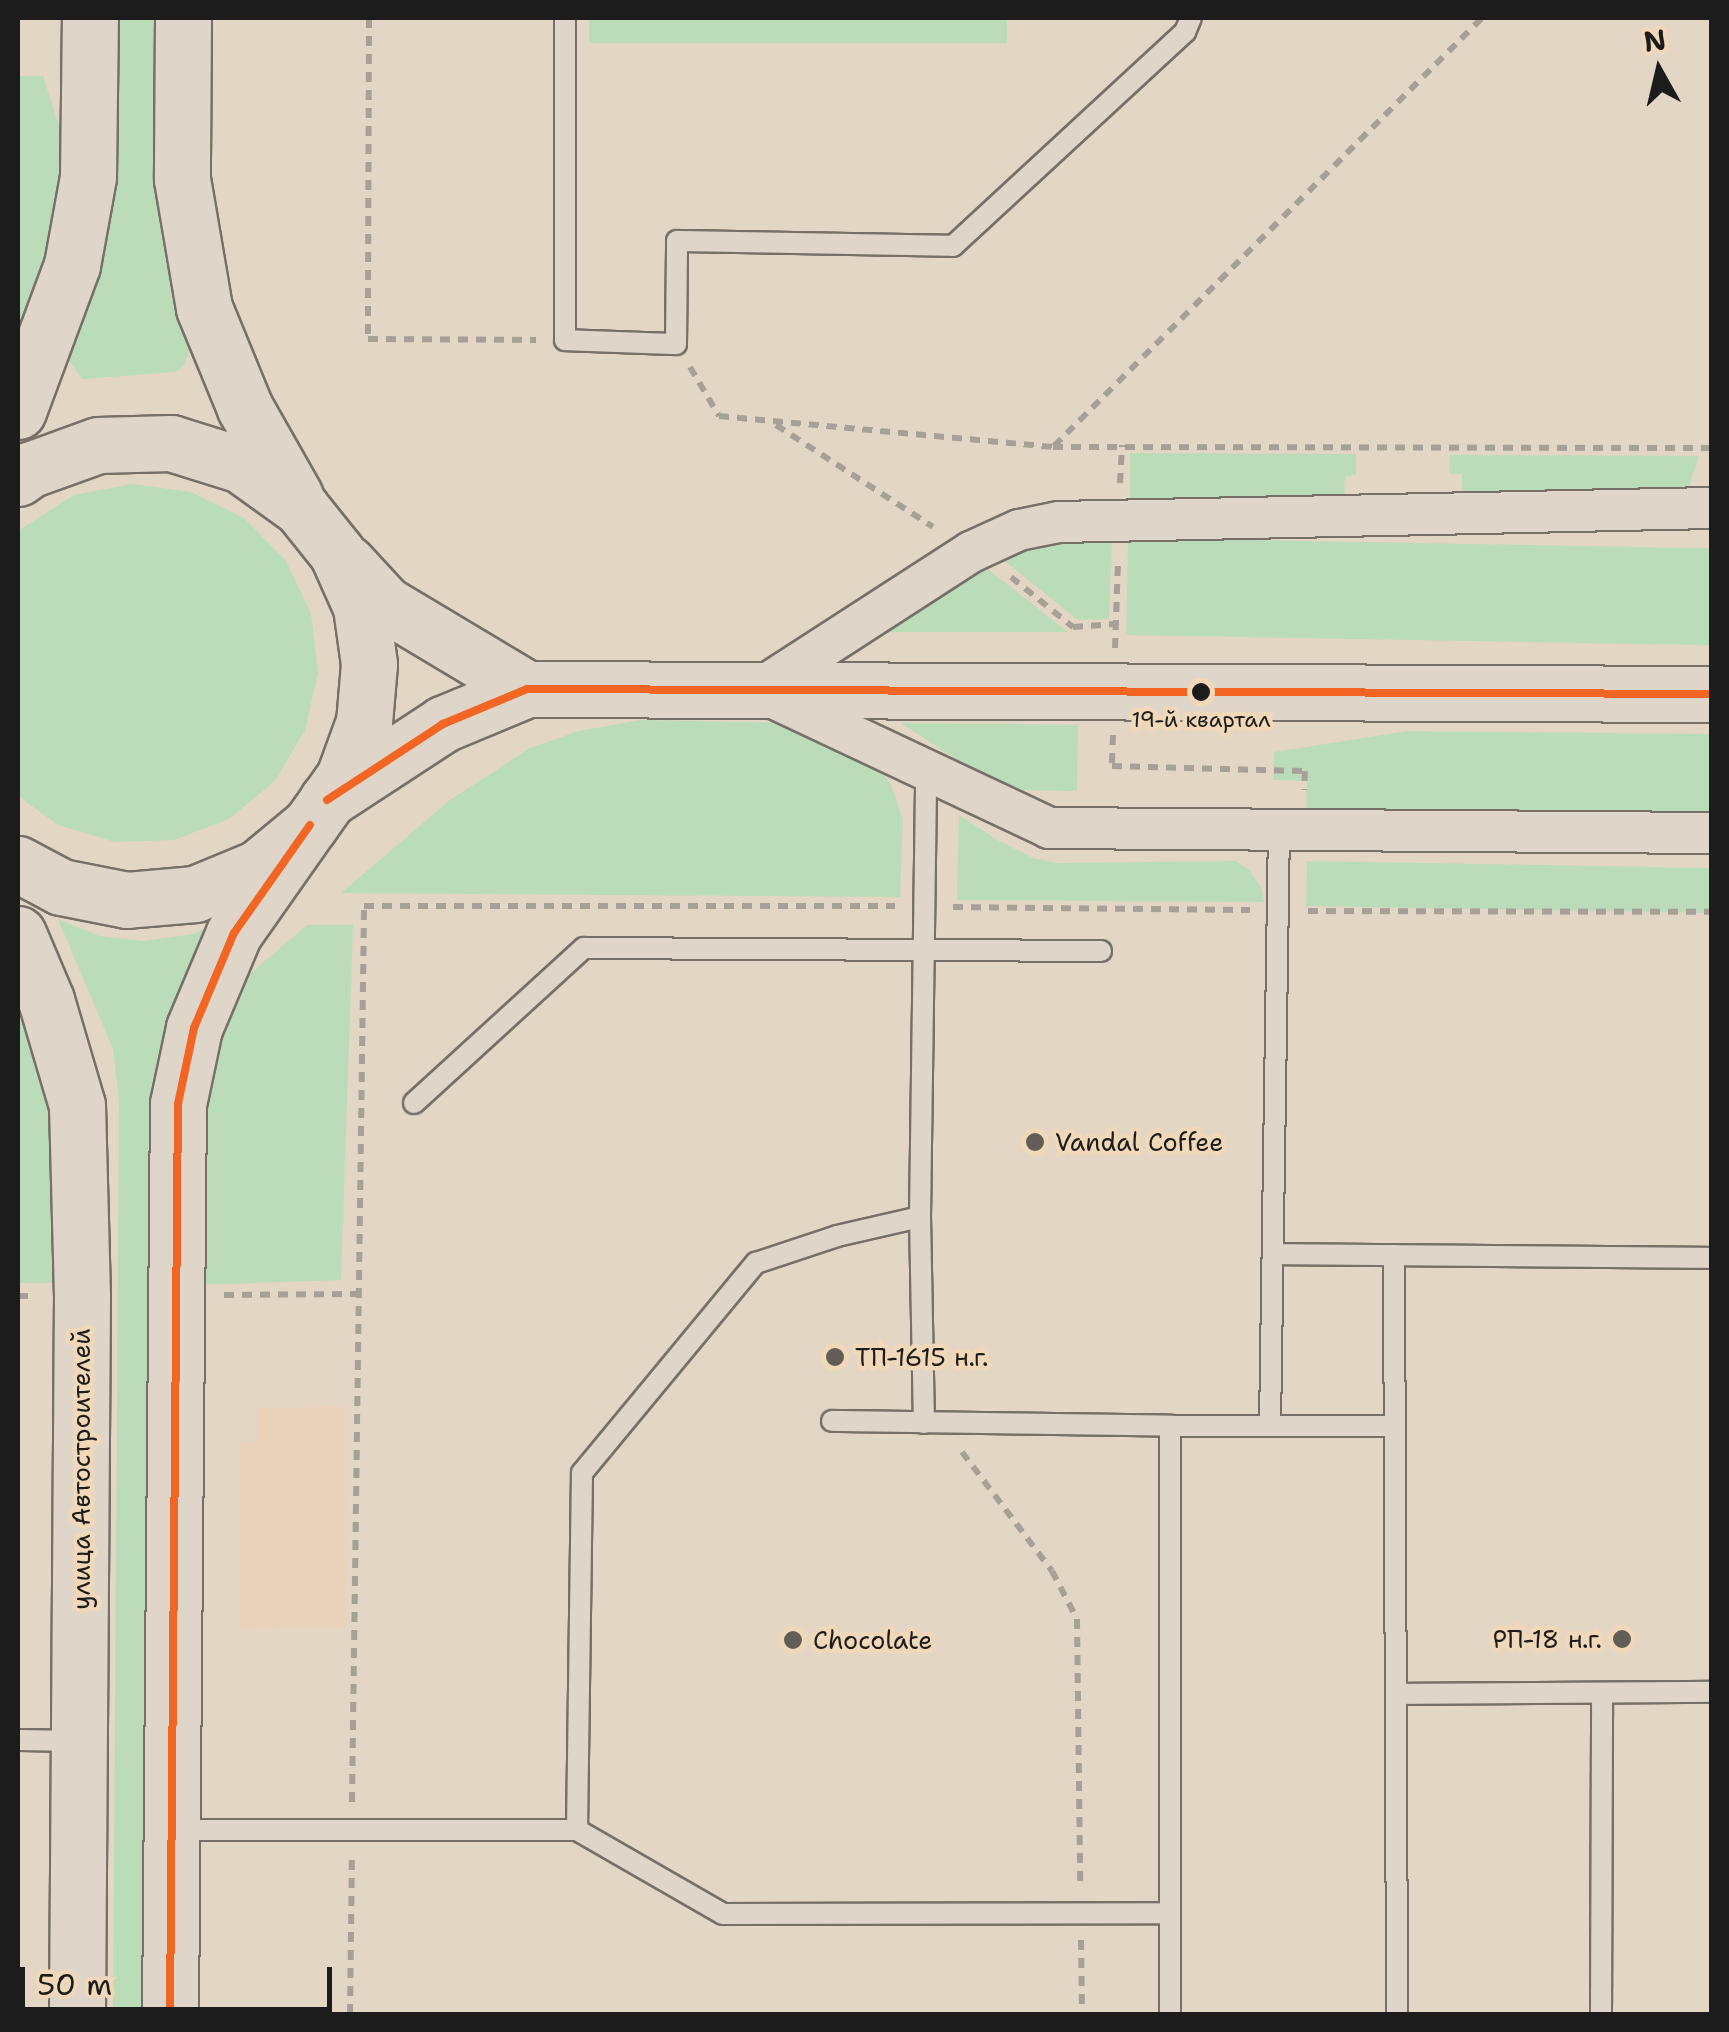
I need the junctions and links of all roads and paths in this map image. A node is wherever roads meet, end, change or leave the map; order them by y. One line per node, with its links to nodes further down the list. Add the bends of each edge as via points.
1 (90, 18): 9 (main road, via 85,195 72,266)
2 (183, 18): 13 (main road, via 182,179 204,308 245,408)
3 (368, 18): 7 (path, via 368,338)
4 (565, 18): 7 (lane)
5 (1191, 18): 8 (lane, via 1186,32 953,246 678,241)
6 (1482, 18): 10 (path)
7 (566, 340): 8 (lane)
8 (676, 344): 10 (path, via 719,416)
9 (18, 411)
10 (1053, 447): 11 (path)
11 (1712, 448)
12 (18, 478): 13 (main road, via 98,445 171,443 242,465)
13 (301, 508): 15 (main road)
14 (1712, 508): 18 (street, via 1119,518 1032,527 971,552)
15 (337, 553): 17 (main road, via 385,604); 22 (main road, via 360,607 370,664 364,722 344,777)
16 (1116, 635): 19 (path)
17 (527, 689): 18 (main road); 22 (main road, via 444,724)
18 (756, 691): 19 (main road); 21 (street)
19 (1114, 692): 20 (main road); 23 (path, via 1112,766 1305,771)
20 (1712, 694)
21 (926, 767): 23 (street, via 1049,828); 26 (lane)
22 (319, 812): 25 (main road, via 258,868 195,894 128,900 60,887); 47 (main road, via 234,933 194,1028 178,1104)
23 (1291, 828): 24 (street); 27 (lane); 28 (path, via 1301,911)
24 (1712, 833)
25 (18, 864)
26 (925, 906): 27 (path); 30 (lane); 49 (path, via 364,906)
27 (1278, 911): 34 (lane)
28 (1712, 912)
29 (18, 934): 46 (main road, улица Автостроителей, via 78,1105)
30 (926, 949): 31 (lane); 32 (lane, via 584,948); 33 (lane)
31 (1101, 951)
32 (414, 1103)
33 (920, 1217): 38 (lane); 48 (lane, via 756,1264 582,1474)
34 (1274, 1254): 35 (lane); 40 (lane)
35 (1394, 1255): 36 (lane); 41 (lane)
36 (1712, 1258)
37 (832, 1422): 38 (lane)
38 (932, 1423): 39 (lane); 50 (path, via 1052,1571 1077,1619)
39 (1170, 1426): 40 (lane); 51 (lane)
40 (1270, 1426): 41 (lane)
41 (1395, 1426): 44 (lane)
42 (1712, 1692): 43 (lane)
43 (1602, 1693): 44 (lane); 58 (lane)
44 (1396, 1694): 57 (lane)
45 (18, 1740): 46 (lane)
46 (79, 1741): 52 (main road, улица Автостроителей)
47 (170, 1830): 49 (lane); 53 (main road)
48 (577, 1830): 49 (lane); 50 (lane, via 723,1914)
49 (352, 1831): 54 (path)
50 (1080, 1913): 51 (lane); 55 (path)
51 (1169, 1913): 56 (lane)
52 (77, 2014)
53 (170, 2014)
54 (350, 2014)
55 (1082, 2014)
56 (1170, 2014)
57 (1397, 2014)
58 (1602, 2014)

